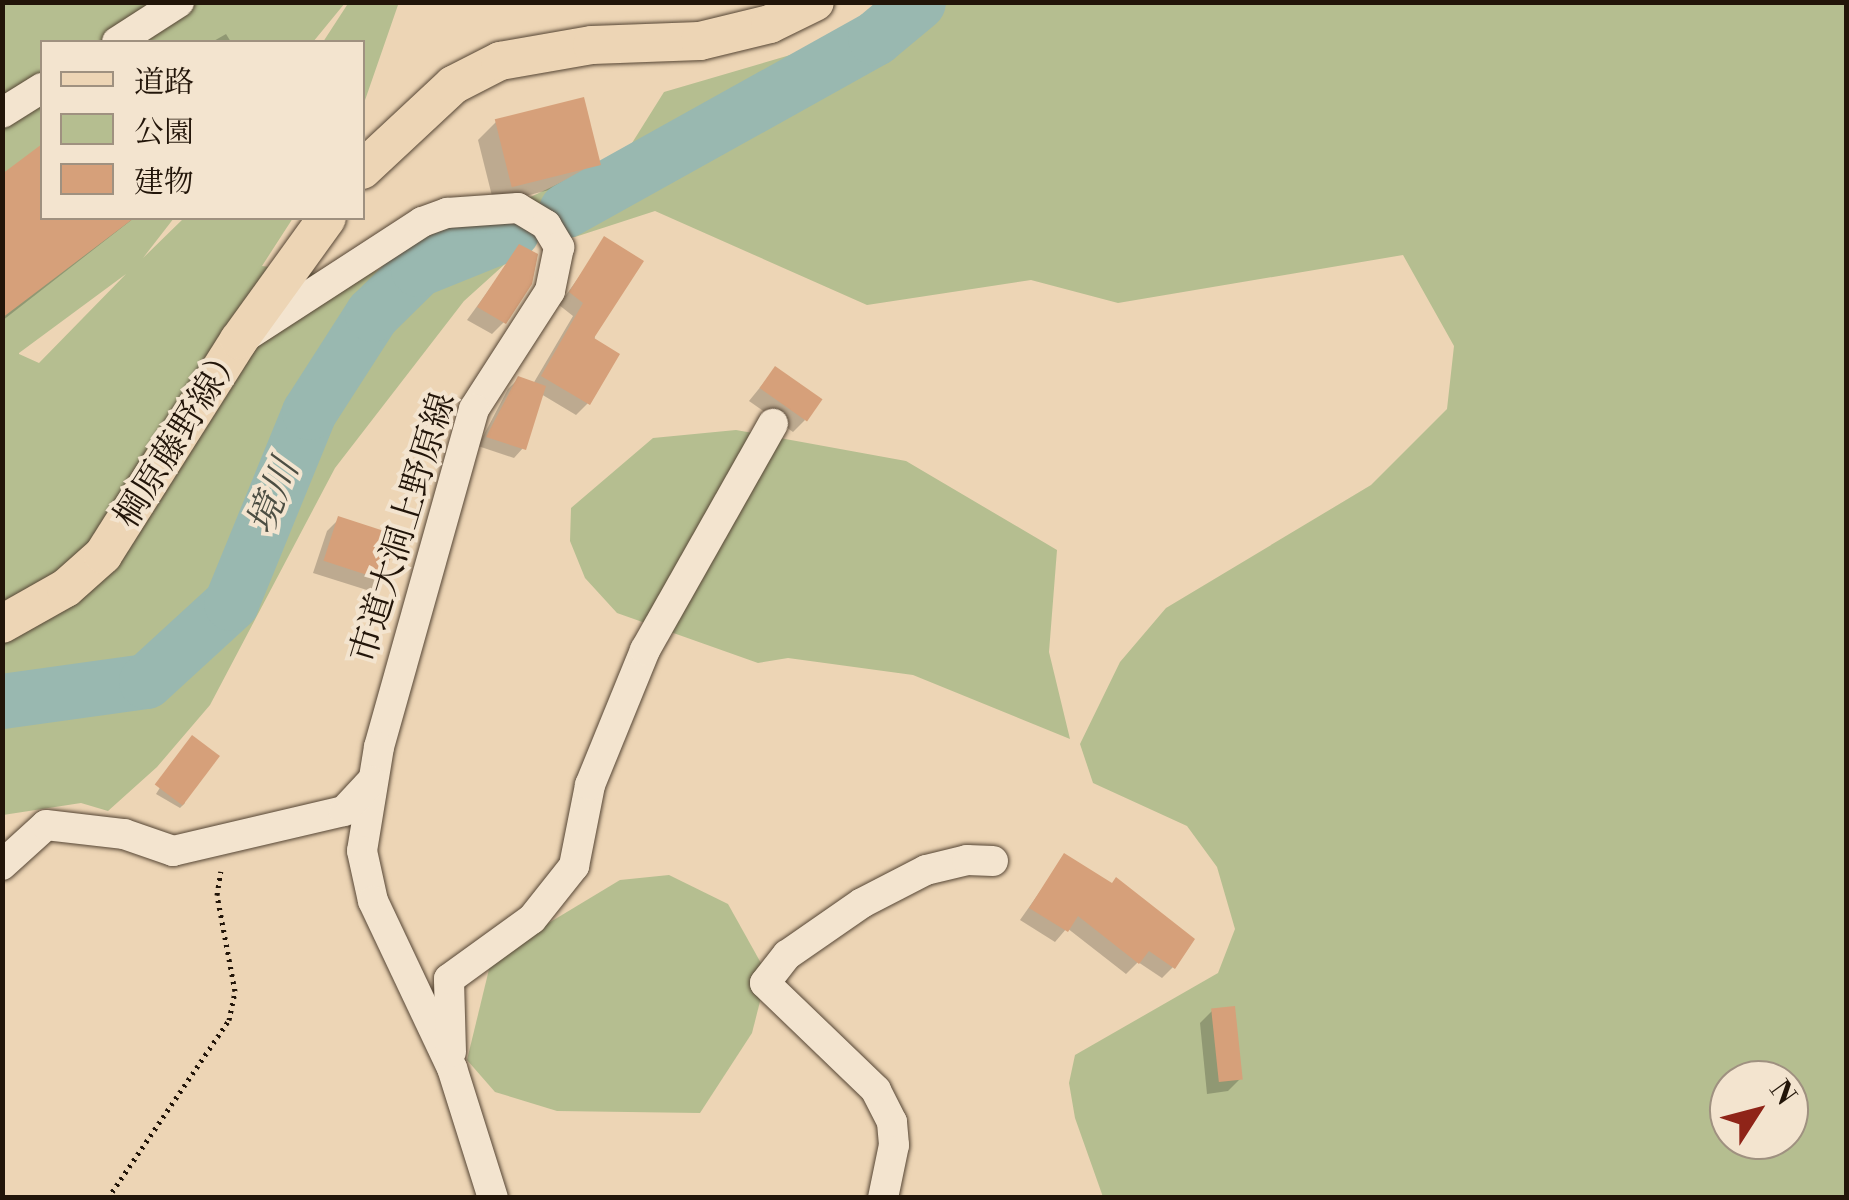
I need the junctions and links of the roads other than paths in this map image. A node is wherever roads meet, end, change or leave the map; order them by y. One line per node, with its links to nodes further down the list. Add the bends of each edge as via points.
1 (179, 2): 3 (street)
2 (815, 2): 6 (main road, via 770,24 700,42 592,45 500,61 452,85)
3 (120, 40)
4 (40, 89): 5 (street)
5 (2, 113)
6 (365, 167)
7 (326, 220): 8 (main road, 棡原藤野線）)
8 (239, 340): 10 (main road, 棡原藤野線）, via 103,555 66,588); 11 (street, 市道大洞上野原線, via 422,222 447,214 518,208 546,225 559,247 550,291 474,409)
9 (773, 424): 14 (street, via 645,650 590,785 574,866 532,920 449,979)
10 (2, 624)
11 (372, 782): 13 (street, via 344,812 173,851 124,834 46,825); 14 (street, 市道大洞上野原線, via 362,851 368,887)
12 (993, 861): 16 (street, via 926,870 862,903 788,954 765,983 876,1090 892,1122 894,1144)
13 (2, 865)
14 (452, 1068): 15 (street, 市道大洞上野原線)
15 (492, 1198)
16 (883, 1198)

